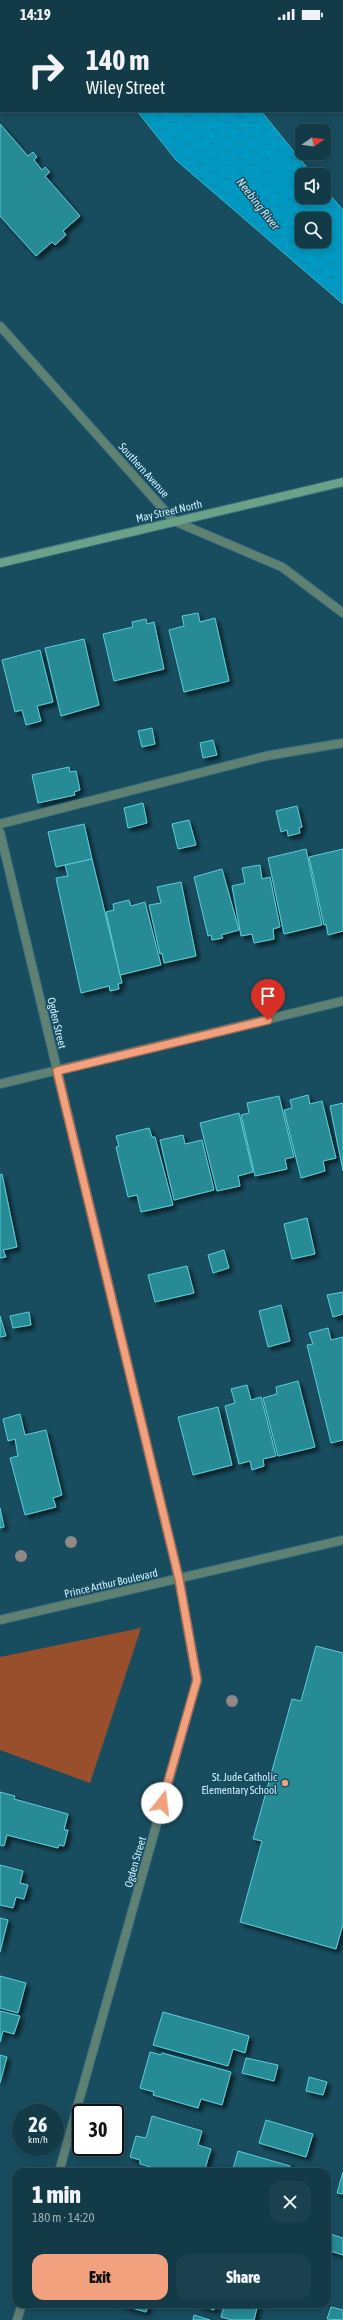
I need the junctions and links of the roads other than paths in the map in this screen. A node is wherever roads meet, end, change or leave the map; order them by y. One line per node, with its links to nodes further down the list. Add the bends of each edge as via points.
1 (0, 326): 3 (street, Southern Avenue)
2 (343, 482): 3 (main road, May Street North)
3 (174, 521): 4 (main road, May Street North); 5 (street, Southern Avenue, via 282,567)
4 (0, 563)
5 (343, 613)
6 (343, 743): 7 (street, via 266,756)
7 (0, 824)
8 (0, 832): 10 (street, Ogden Street)
9 (343, 1001): 10 (street)
10 (57, 1071): 11 (street); 13 (street, Ogden Street)
11 (0, 1084)
12 (343, 1540): 13 (street, Prince Arthur Boulevard)
13 (179, 1579): 14 (street, Prince Arthur Boulevard); 15 (street, Ogden Street, via 197,1680)
14 (0, 1620)
15 (60, 2168)
16 (21, 2308): 17 (street)
17 (17, 2320)

